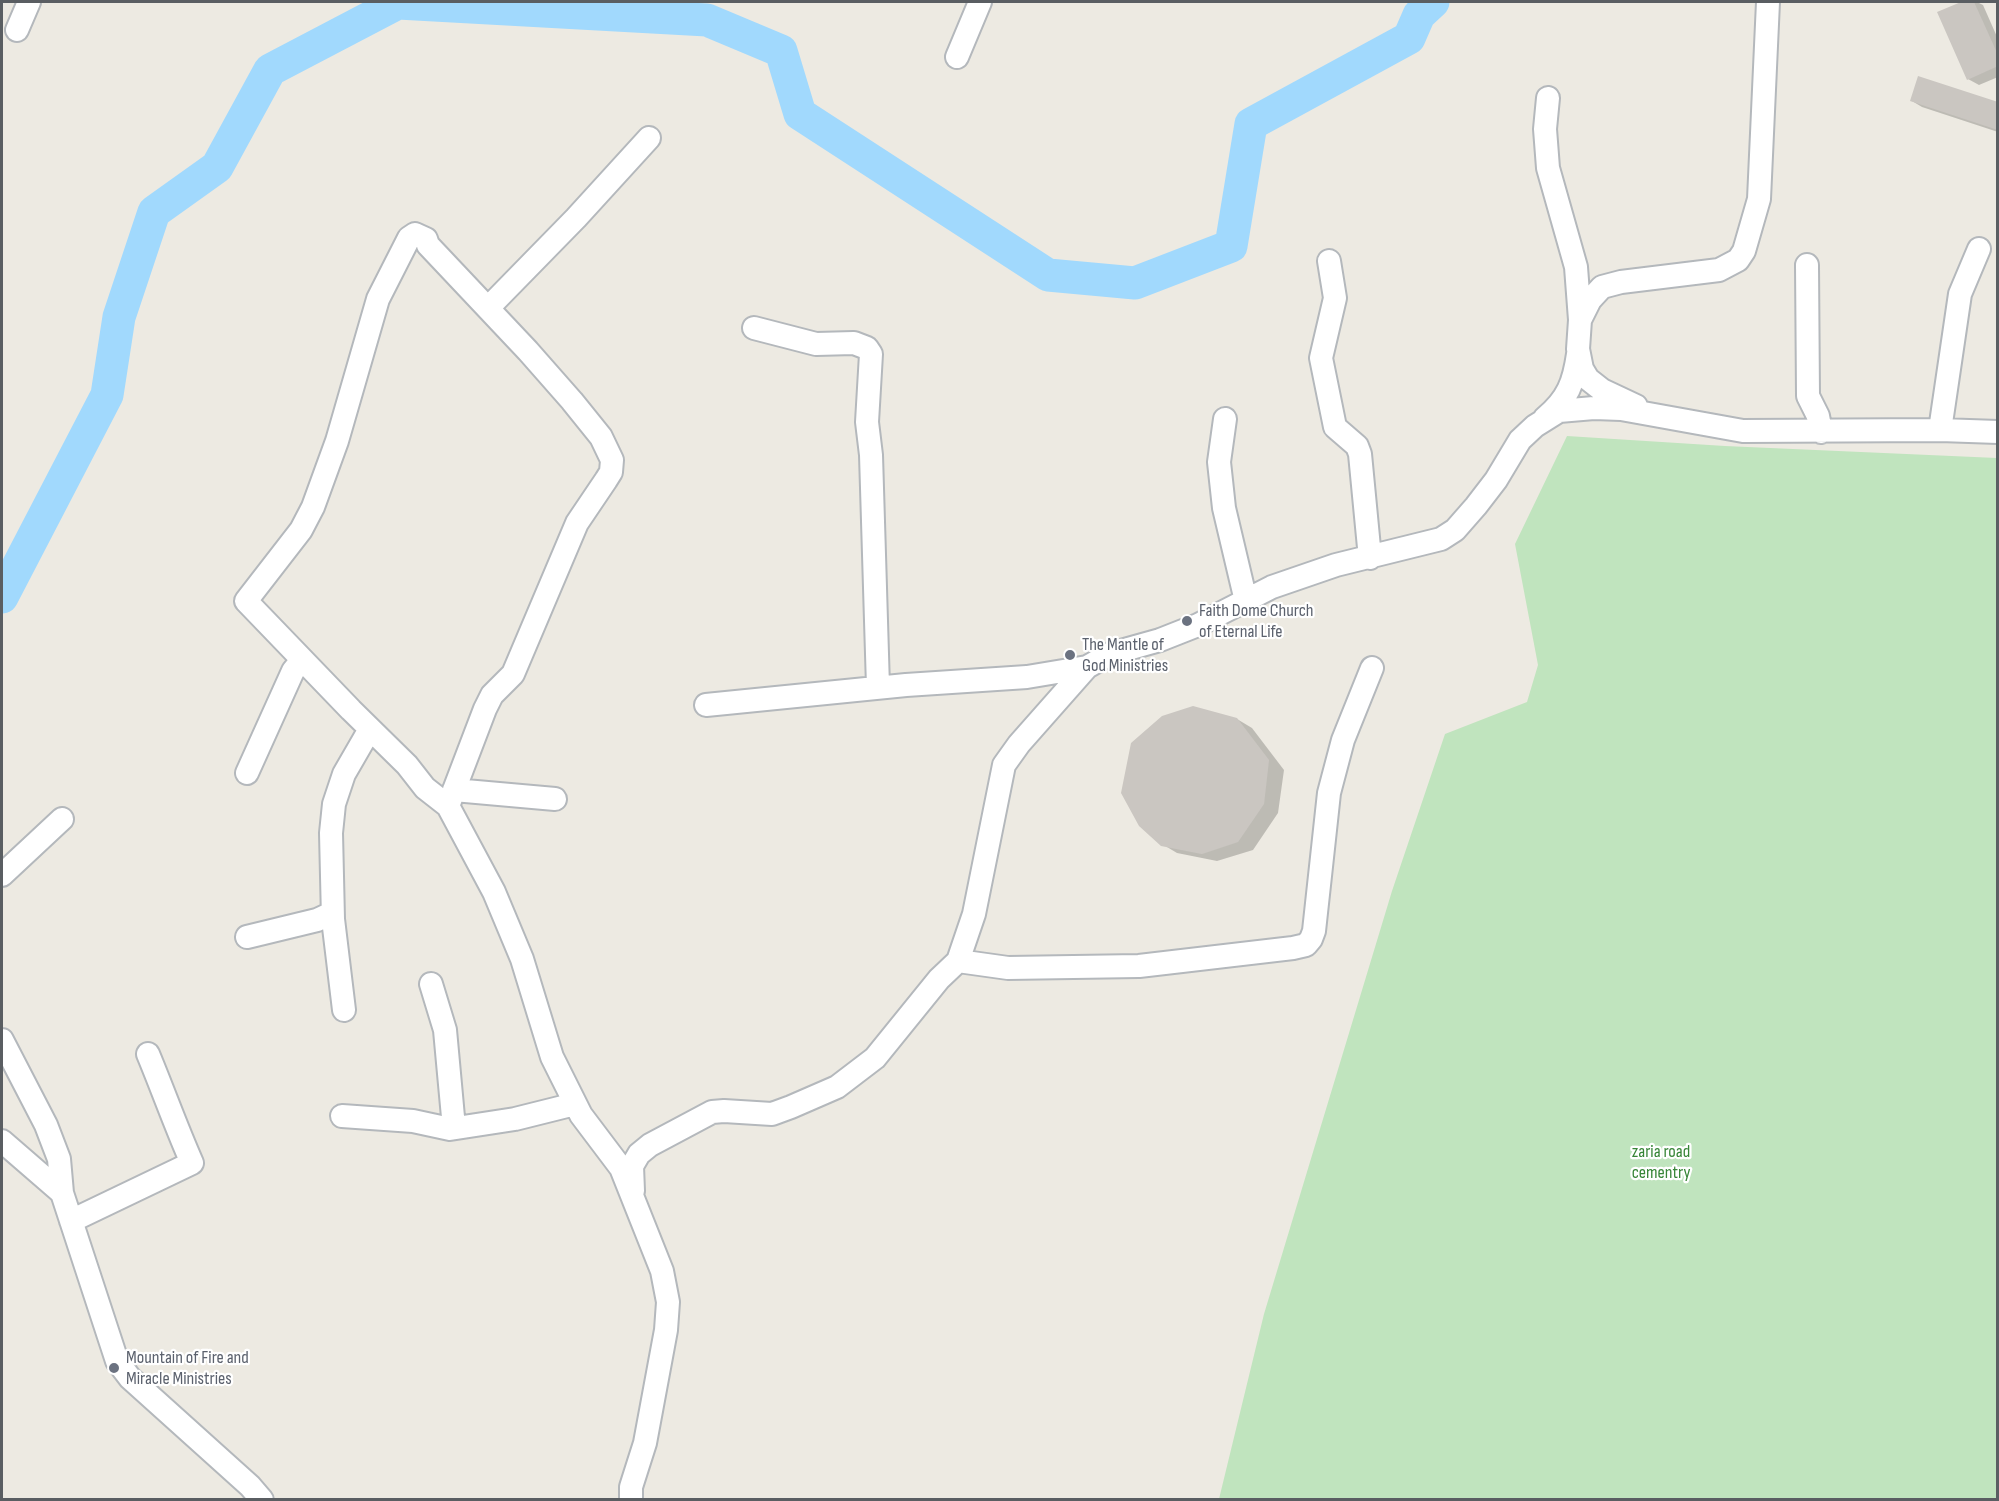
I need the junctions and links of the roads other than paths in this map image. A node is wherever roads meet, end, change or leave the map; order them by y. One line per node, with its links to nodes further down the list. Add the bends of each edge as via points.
1 (29, 2): 4 (street)
2 (980, 2): 5 (street)
3 (1768, 2): 12 (street, via 1759,199 1738,260 1719,270 1602,287)
4 (17, 30)
5 (957, 57)
6 (1548, 98): 12 (street, via 1548,168 1576,267)
7 (649, 138): 11 (street)
8 (1979, 249): 18 (street, via 1960,294)
9 (1329, 261): 21 (street, via 1335,298 1321,358 1335,427 1357,446 1360,454)
10 (1807, 265): 19 (street, via 1808,396)
11 (488, 308): 23 (street, via 426,239 415,234 409,238 378,299 337,441 313,507 301,530 246,601); 30 (street, via 601,437 612,460 611,472 577,523 513,674 492,695 485,709)
12 (1580, 320): 14 (street)
13 (754, 328): 26 (street, via 816,344 854,343 871,354 867,422 872,455)
14 (1578, 349): 15 (street, via 1588,379 1618,399); 17 (street, via 1569,389 1557,408)
15 (1654, 414): 17 (street, via 1621,409 1560,411); 19 (street, via 1743,431)
16 (1226, 419): 22 (street, via 1219,462 1224,508)
17 (1535, 426): 21 (street, via 1520,440 1496,480 1455,530 1441,539)
18 (1940, 430): 19 (street); 20 (street)
19 (1821, 432)
20 (1998, 432)
21 (1370, 558): 22 (street, via 1272,587)
22 (1246, 601): 24 (street, via 1198,626 1110,654)
23 (302, 660): 28 (street); 29 (street, via 293,671)
24 (1087, 667): 26 (street, via 1027,677); 36 (street, via 1004,765 974,914)
25 (1372, 668): 36 (street, via 1334,770 1316,920 1306,945 1139,966 1008,968)
26 (878, 687): 27 (street)
27 (706, 705)
28 (370, 729): 30 (street, via 425,788); 34 (street, via 344,774 334,804)
29 (247, 773)
30 (451, 798): 31 (street); 41 (street, via 522,959 552,1057)
31 (555, 799)
32 (62, 819): 33 (street)
33 (2, 875)
34 (332, 913): 35 (street); 38 (street)
35 (247, 937)
36 (958, 961): 46 (street, via 875,1058 837,1087 772,1113 712,1112 651,1145 632,1166)
37 (431, 984): 43 (street, via 446,1030)
38 (344, 1010)
39 (2, 1040): 45 (street, via 46,1125 59,1159)
40 (148, 1054): 47 (street, via 192,1163)
41 (575, 1104): 43 (street, via 515,1119); 46 (street, via 621,1168)
42 (342, 1116): 43 (street)
43 (454, 1128)
44 (2, 1142): 45 (street)
45 (62, 1192): 47 (street)
46 (633, 1198): 49 (street, via 662,1271 668,1302 645,1443)
47 (71, 1221): 48 (street, via 117,1361 130,1378)
48 (262, 1500)
49 (631, 1500)

